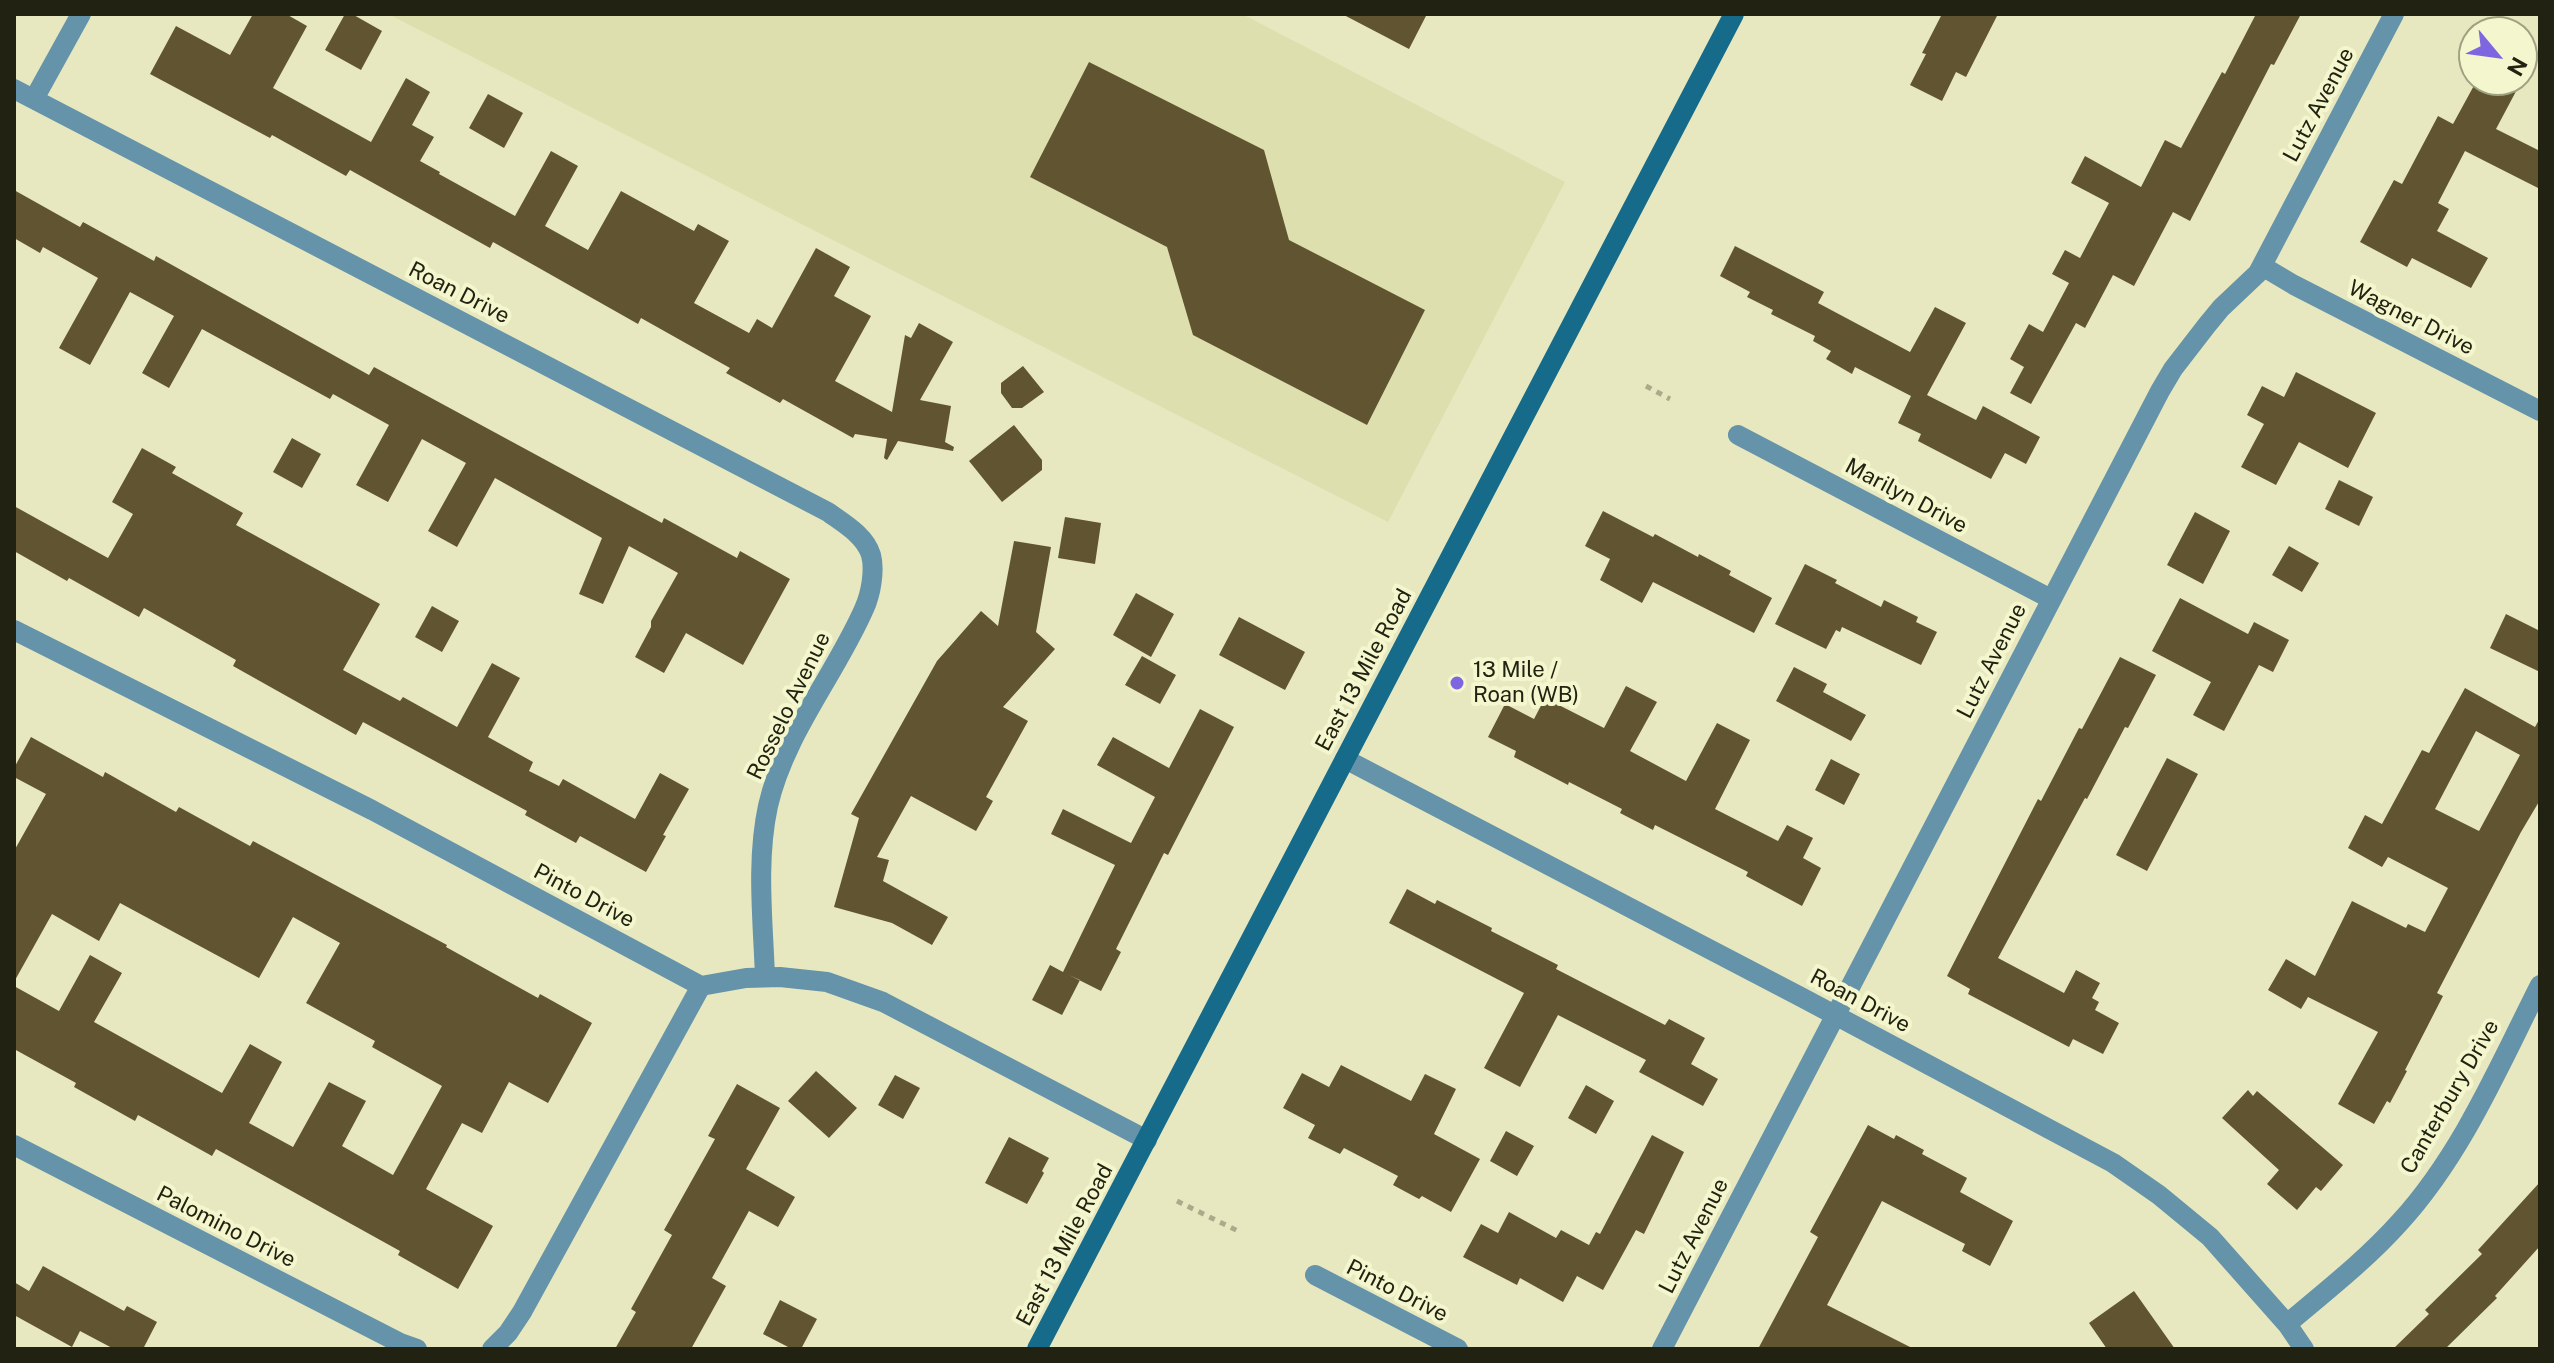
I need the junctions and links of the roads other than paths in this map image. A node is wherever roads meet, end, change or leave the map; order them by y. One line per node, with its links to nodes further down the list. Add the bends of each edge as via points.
1 (81, 14): 5 (street)
2 (1734, 14): 12 (main road, East 13 Mile Road)
3 (2394, 14): 6 (street, Lutz Avenue)
4 (14, 89): 5 (street, Roan Drive)
5 (34, 99): 9 (street, Roan Drive, via 828,512 856,533)
6 (2262, 266): 7 (street, Wagner Drive); 10 (street, Lutz Avenue, via 2173,369)
7 (2540, 411)
8 (1738, 435): 10 (street, Marilyn Drive)
9 (871, 555): 13 (street, Rosselo Avenue, via 865,607 777,776 768,807 761,853)
10 (2051, 599): 16 (street, Lutz Avenue)
11 (14, 630): 15 (street, Pinto Drive, via 372,810)
12 (1345, 759): 16 (street, Roan Drive); 17 (main road, East 13 Mile Road)
13 (765, 977): 15 (street); 17 (street, via 827,982 883,1002)
14 (2540, 985): 20 (street, Canterbury Drive, via 2447,1160 2412,1208 2363,1261)
15 (701, 986): 22 (street, via 522,1312)
16 (1836, 1015): 20 (street, Roan Drive, via 2113,1163 2210,1237); 25 (street, Lutz Avenue)
17 (1147, 1140): 23 (main road, East 13 Mile Road)
18 (14, 1145): 21 (street, Palomino Drive)
19 (1315, 1275): 24 (street, Pinto Drive)
20 (2287, 1324): 26 (street, Roan Drive)
21 (417, 1349)
22 (492, 1349)
23 (1037, 1349)
24 (1458, 1349)
25 (1662, 1349)
26 (2304, 1349)

